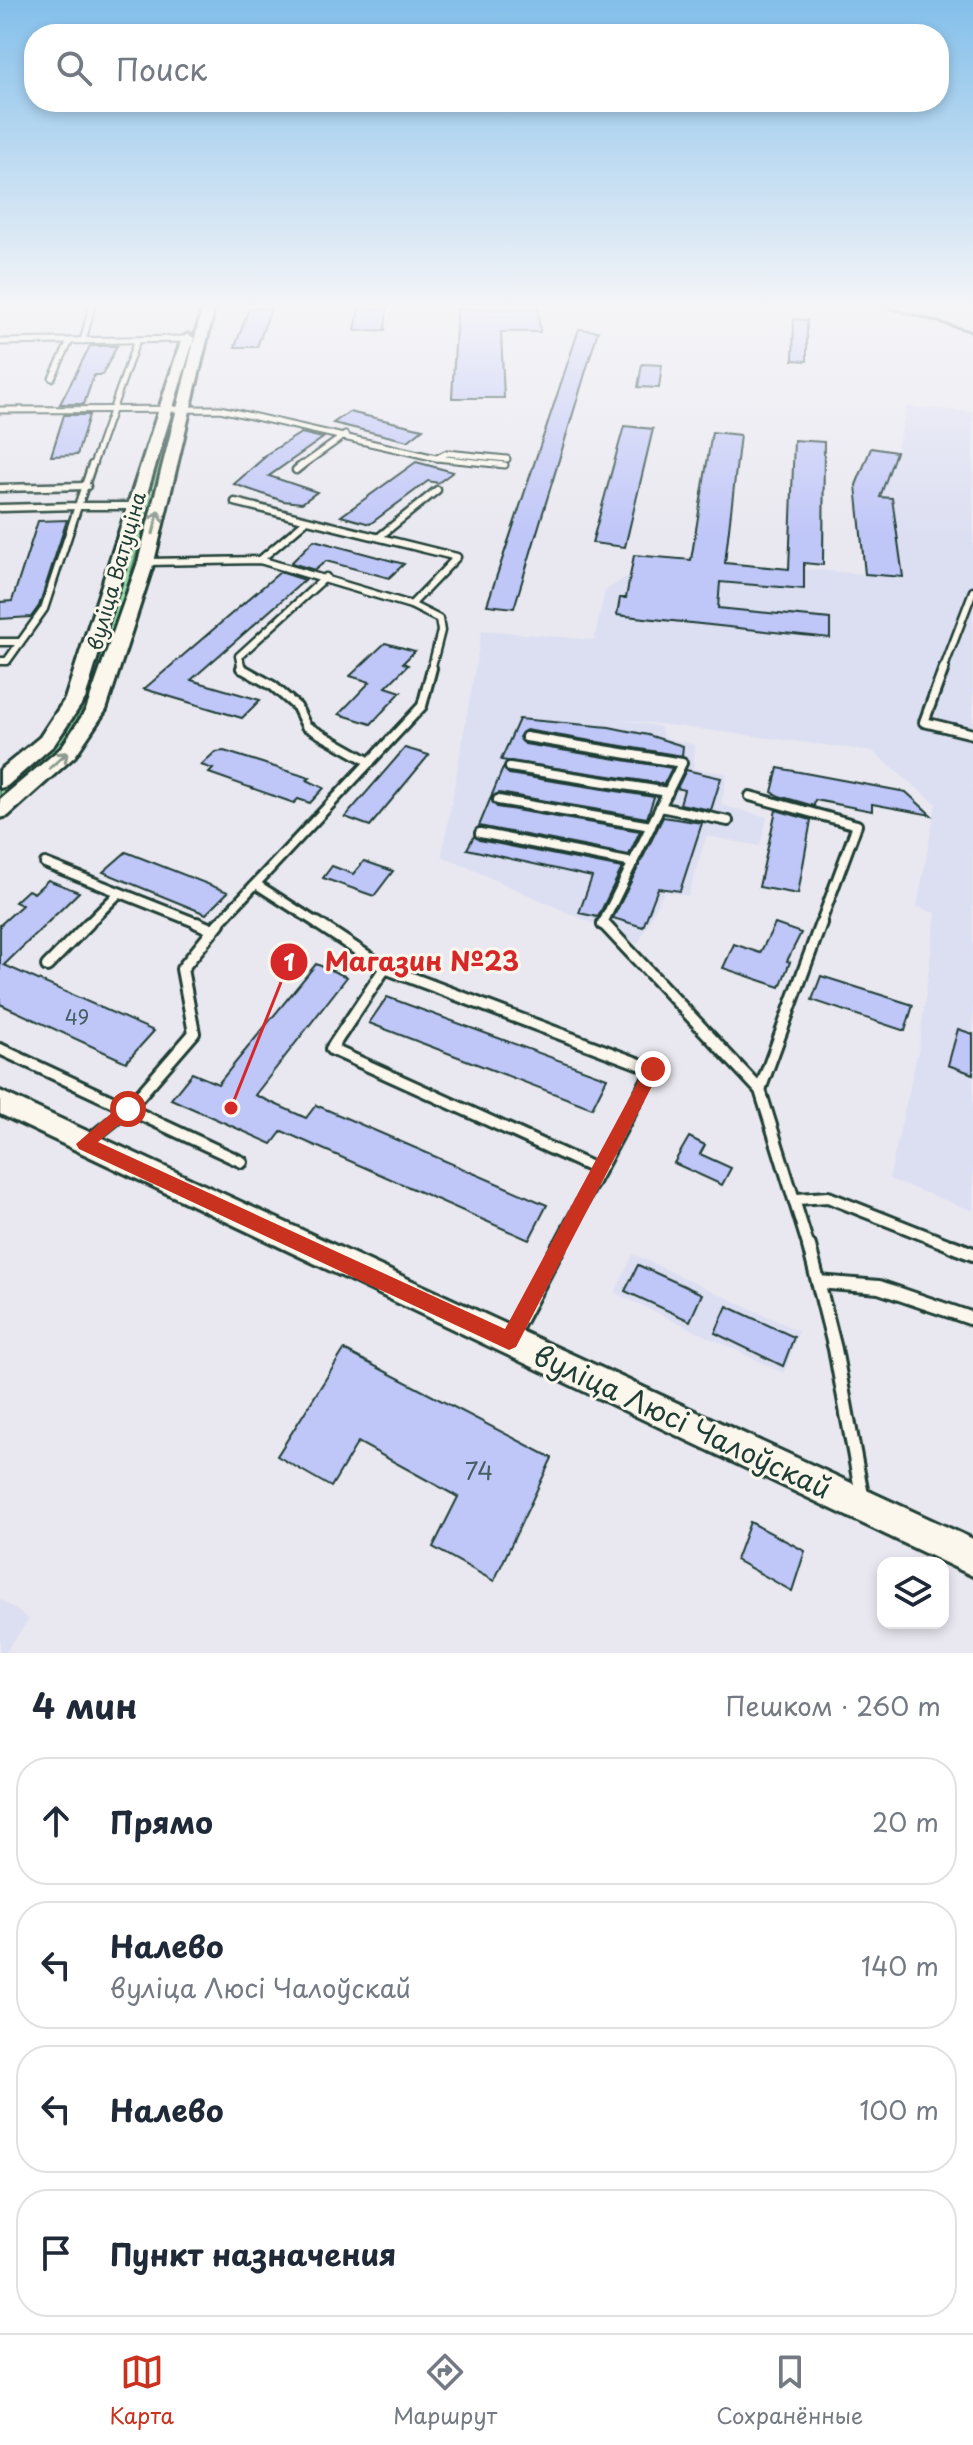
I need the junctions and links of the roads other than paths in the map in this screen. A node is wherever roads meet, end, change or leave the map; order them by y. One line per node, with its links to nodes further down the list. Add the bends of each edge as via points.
1 (122, 383): 5 (lane)
2 (179, 383): 4 (street, вуліца Ватуціна)
3 (183, 383): 4 (street, вуліца Ватуціна)
4 (175, 407): 5 (lane); 7 (lane, via 220,409); 15 (street, вуліца Ватуціна); 20 (street, вуліца Ватуціна, one-way to 4)
5 (113, 408): 6 (lane); 10 (lane)
6 (0, 410)
7 (345, 435): 8 (lane, via 436,458 447,453); 9 (lane)
8 (506, 462)
9 (296, 470)
10 (87, 486): 11 (lane); 14 (lane)
11 (0, 488)
12 (437, 490): 18 (lane)
13 (235, 502): 17 (lane)
14 (78, 506): 15 (lane); 16 (lane); 25 (lane, via 44,609)
15 (135, 506): 31 (street, вуліца Ватуціна, via 75,699 47,741)
16 (1, 509)
17 (306, 521): 18 (lane); 19 (lane)
18 (379, 537): 23 (lane, via 457,557)
19 (260, 560): 20 (lane); 21 (lane)
20 (146, 562): 36 (street, вуліца Ватуціна, one-way to 20, via 68,752 96,710)
21 (326, 577): 23 (lane); 29 (lane, via 239,656 242,671 273,686 297,707 306,726)
22 (973, 591): 27 (lane, via 924,722)
23 (411, 605): 29 (lane, via 439,619 441,631 422,706)
24 (0, 642): 25 (lane)
25 (20, 642): 26 (lane, via 7,661)
26 (0, 661)
27 (973, 734)
28 (526, 737): 32 (lane, via 682,763)
29 (370, 762): 42 (lane)
30 (510, 767): 32 (lane)
31 (0, 781)
32 (668, 792): 35 (lane)
33 (750, 796): 48 (lane, via 857,825)
34 (498, 800): 38 (lane)
35 (660, 807): 37 (lane); 38 (lane)
36 (0, 811)
37 (728, 821)
38 (651, 826): 41 (lane)
39 (480, 833): 41 (lane)
40 (45, 863): 43 (lane)
41 (633, 863): 48 (lane, via 602,926)
42 (256, 884): 44 (lane); 46 (lane)
43 (119, 893): 44 (lane); 45 (lane)
44 (213, 930): 50 (lane, via 182,969 194,1033)
45 (47, 966)
46 (385, 968): 53 (lane, via 331,1049); 53 (lane, via 653,1069)
47 (0, 1049): 50 (lane)
48 (760, 1090): 54 (lane)
49 (0, 1102): 51 (street, вуліца Люсі Чалоўскай)
50 (128, 1109): 51 (lane); 52 (lane)
51 (85, 1144): 58 (street, вуліца Люсі Чалоўскай)
52 (242, 1162)
53 (598, 1170): 58 (lane)
54 (797, 1199): 55 (lane, via 828,1197); 56 (lane)
55 (973, 1254)
56 (818, 1282): 57 (lane, via 879,1287); 59 (lane)
57 (973, 1319)
58 (509, 1341): 59 (street, вуліца Люсі Чалоўскай)
59 (864, 1508): 60 (street, вуліца Люсі Чалоўскай)
60 (973, 1558)

